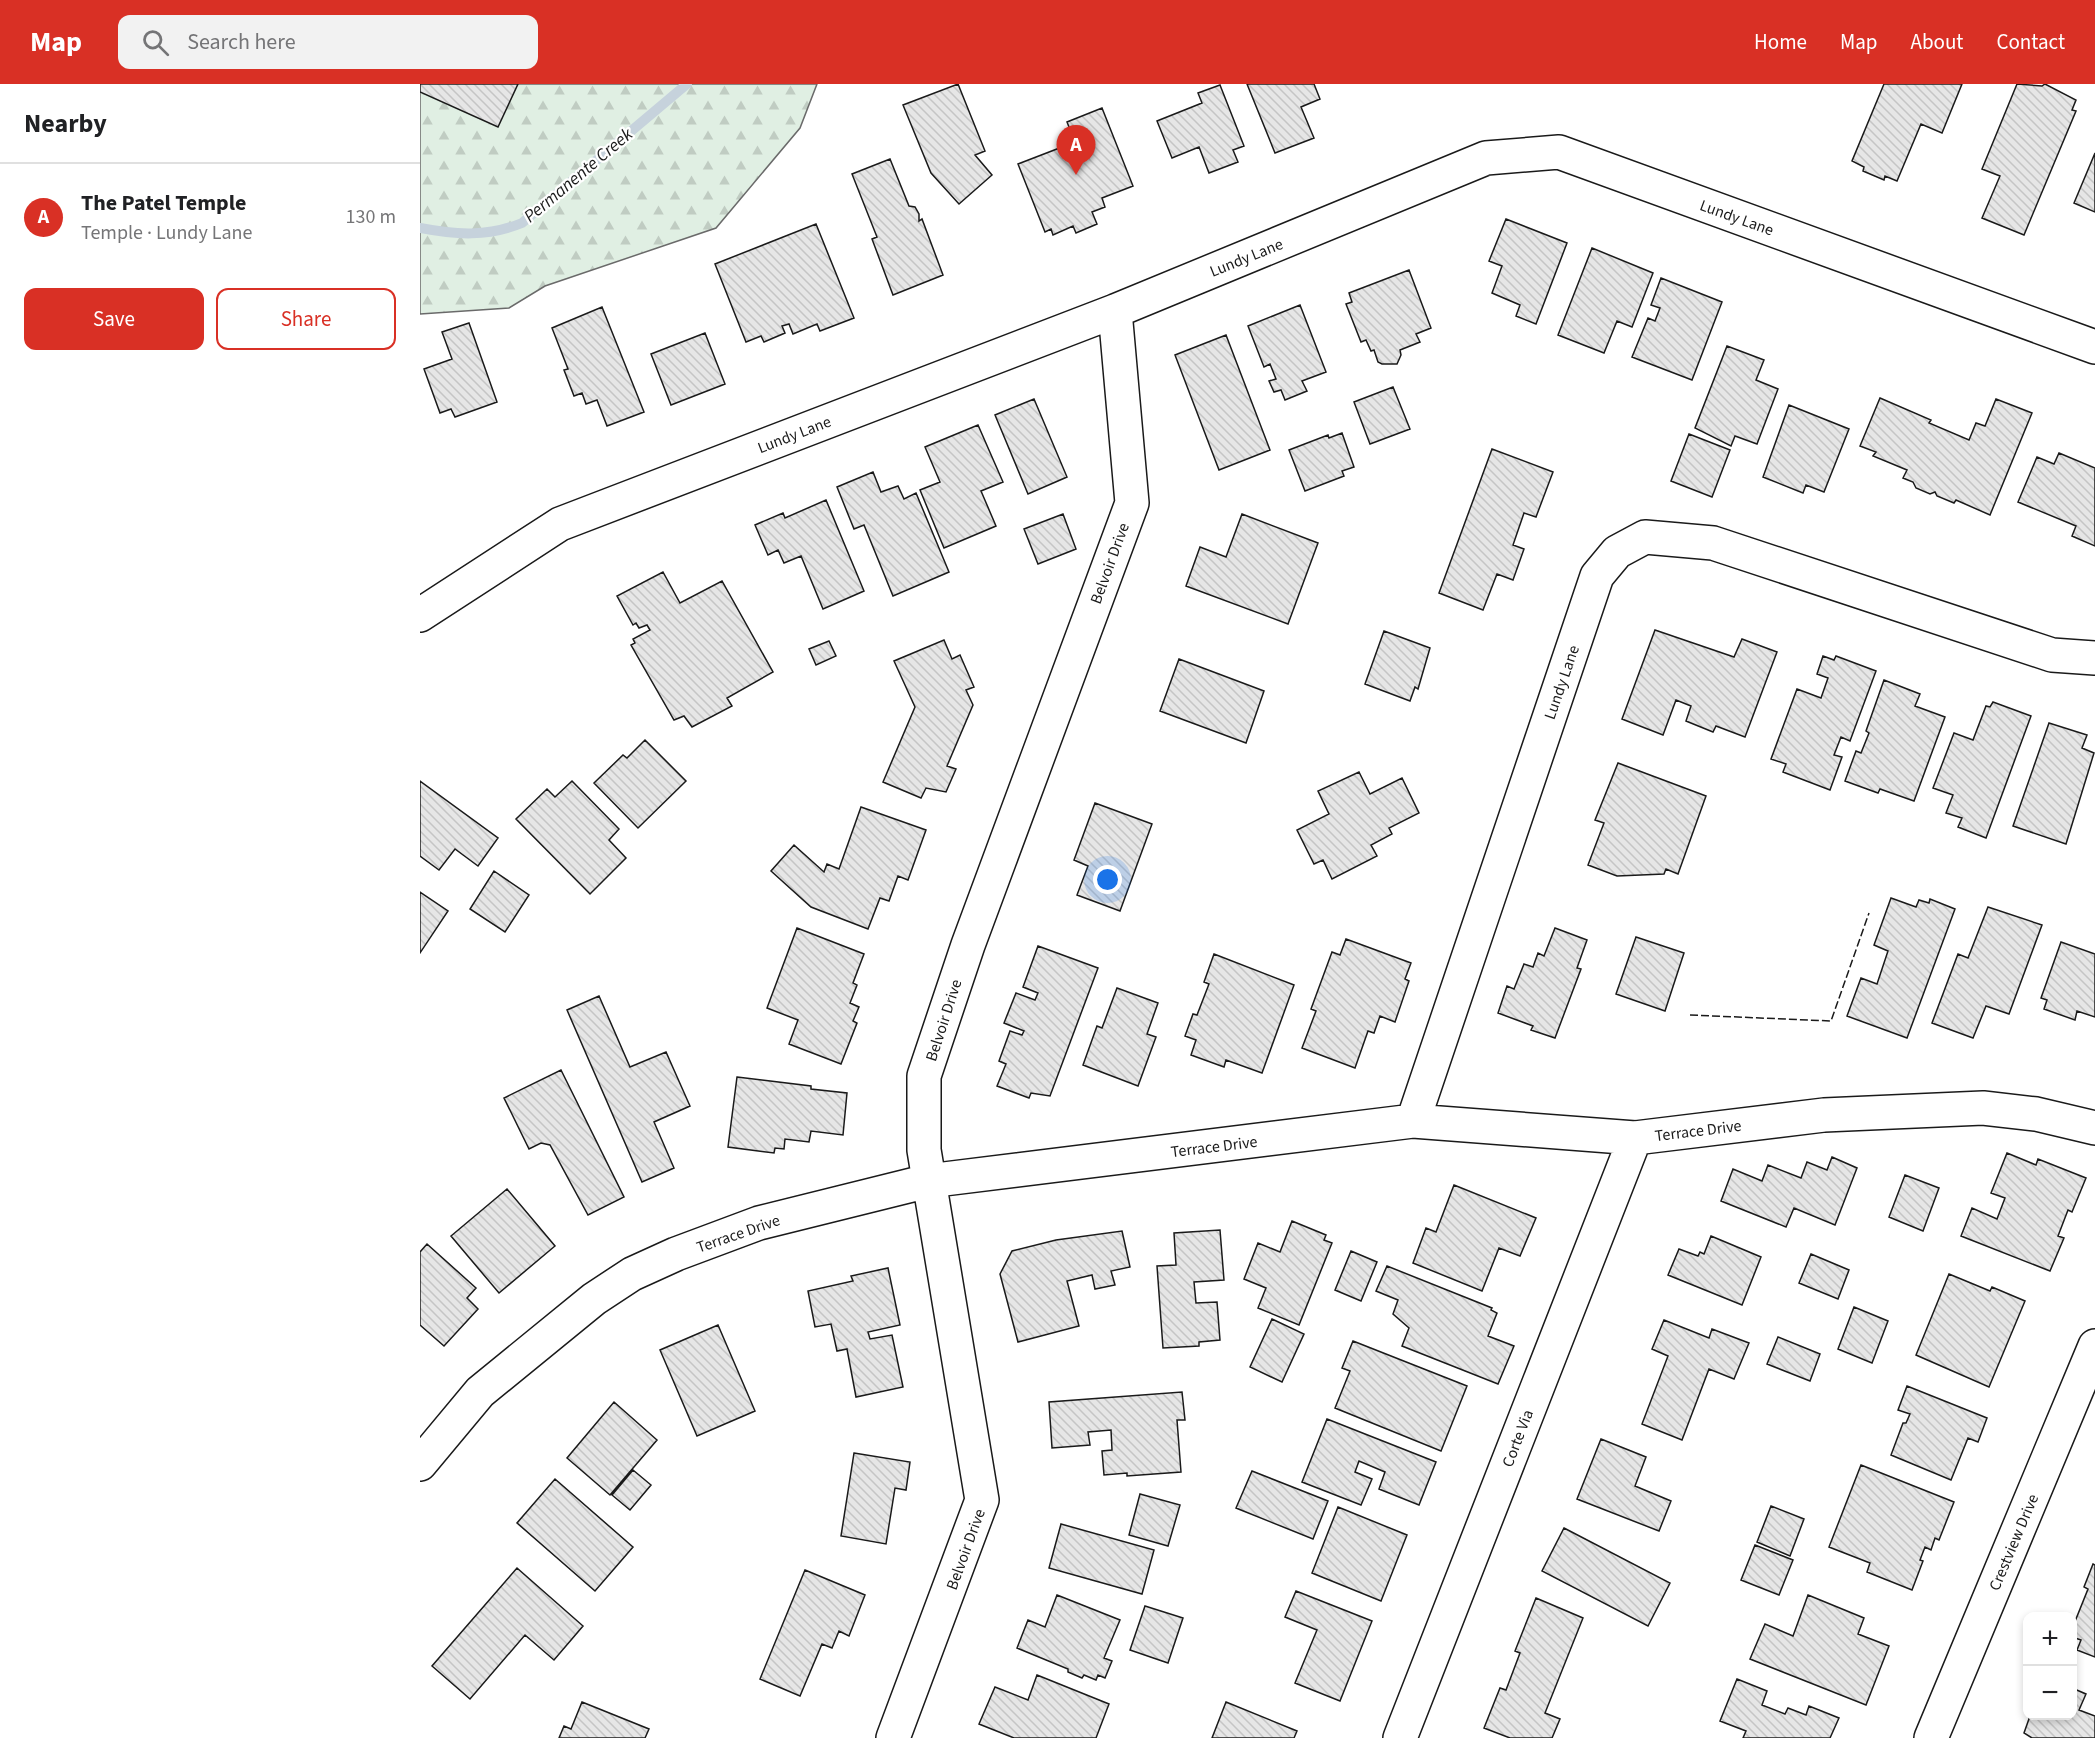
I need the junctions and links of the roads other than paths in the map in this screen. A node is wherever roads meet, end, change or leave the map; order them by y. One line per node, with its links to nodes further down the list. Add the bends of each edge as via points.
1 (1115, 311): 2 (street, Lundy Lane, via 1486,158 1559,152); 3 (street, Lundy Lane, via 560,524); 8 (street, Belvoir Drive, via 1131,503 968,945 924,1076)
2 (2095, 347)
3 (420, 615)
4 (2095, 658): 5 (street, Lundy Lane, via 2052,655 1713,543 1645,537 1617,552 1597,576)
5 (1413, 1121): 7 (street, Terrace Drive); 8 (street, Terrace Drive)
6 (2095, 1128): 7 (street, Terrace Drive, via 2011,1110 1930,1108 1824,1115)
7 (1635, 1138): 12 (street, Corte Via)
8 (928, 1181): 10 (street, Terrace Drive, via 759,1223 632,1274 594,1299 480,1392); 11 (street, Belvoir Drive, via 982,1500)
9 (2095, 1346): 13 (street, Crestview Drive)
10 (420, 1464)
11 (893, 1738)
12 (1400, 1738)
13 (1932, 1738)

